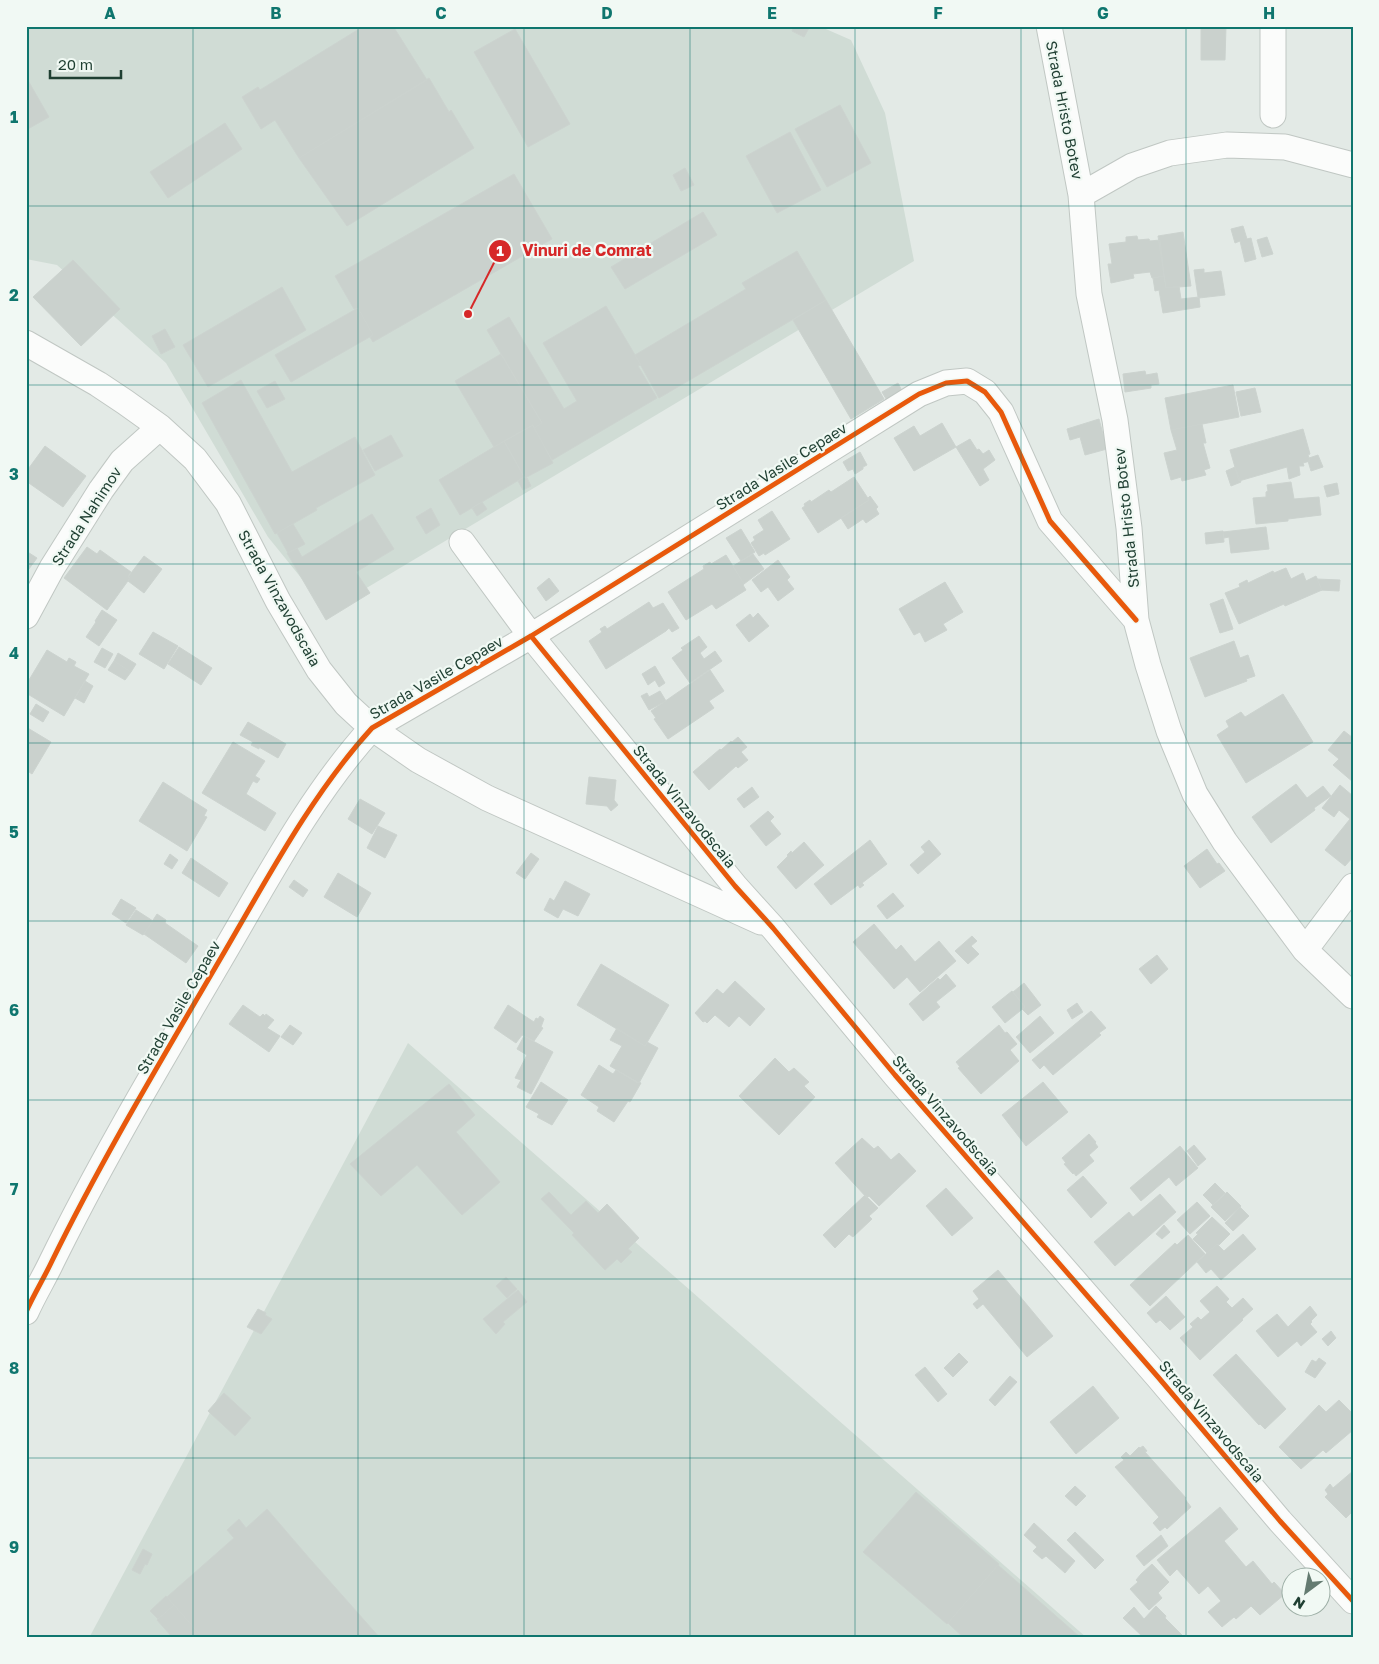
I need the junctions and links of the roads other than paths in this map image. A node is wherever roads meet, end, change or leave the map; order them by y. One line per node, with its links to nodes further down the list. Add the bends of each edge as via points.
1 (1049, 26): 5 (street, Strada Hristo Botev)
2 (1273, 26): 3 (street)
3 (1273, 115)
4 (1353, 165): 5 (street, Strada Hristo Botev, via 1286,147 1227,145 1170,154 1132,166)
5 (1081, 194): 10 (street, Strada Hristo Botev, via 1089,294 1115,420 1129,528)
6 (26, 343): 7 (street, Strada Vinzavodscaia, via 98,384)
7 (160, 427): 9 (street, Strada Nahimov, via 122,461 101,490); 12 (street, Strada Vinzavodscaia, via 195,460 228,503 278,601 319,670 346,704)
8 (462, 542): 11 (street, Strada Vinzavodscaia)
9 (26, 616)
10 (1136, 620): 11 (street, Strada Vasile Cepaev, via 1050,520 1001,412 985,392 967,381 946,383 919,394); 15 (street, Strada Hristo Botev, via 1169,731 1195,794 1224,842)
11 (531, 636): 12 (street, Strada Vasile Cepaev); 14 (street, Strada Vinzavodscaia, via 722,871)
12 (372, 728): 14 (street, Strada Vinzavodscaia, via 418,760 487,798); 17 (street, Strada Vasile Cepaev, via 320,793 270,875 75,1213)
13 (1353, 886): 15 (street)
14 (773, 928): 18 (street, Strada Vinzavodscaia, via 895,1075)
15 (1305, 950): 16 (street, Strada Hristo Botev)
16 (1353, 996)
17 (26, 1312)
18 (1353, 1601)

